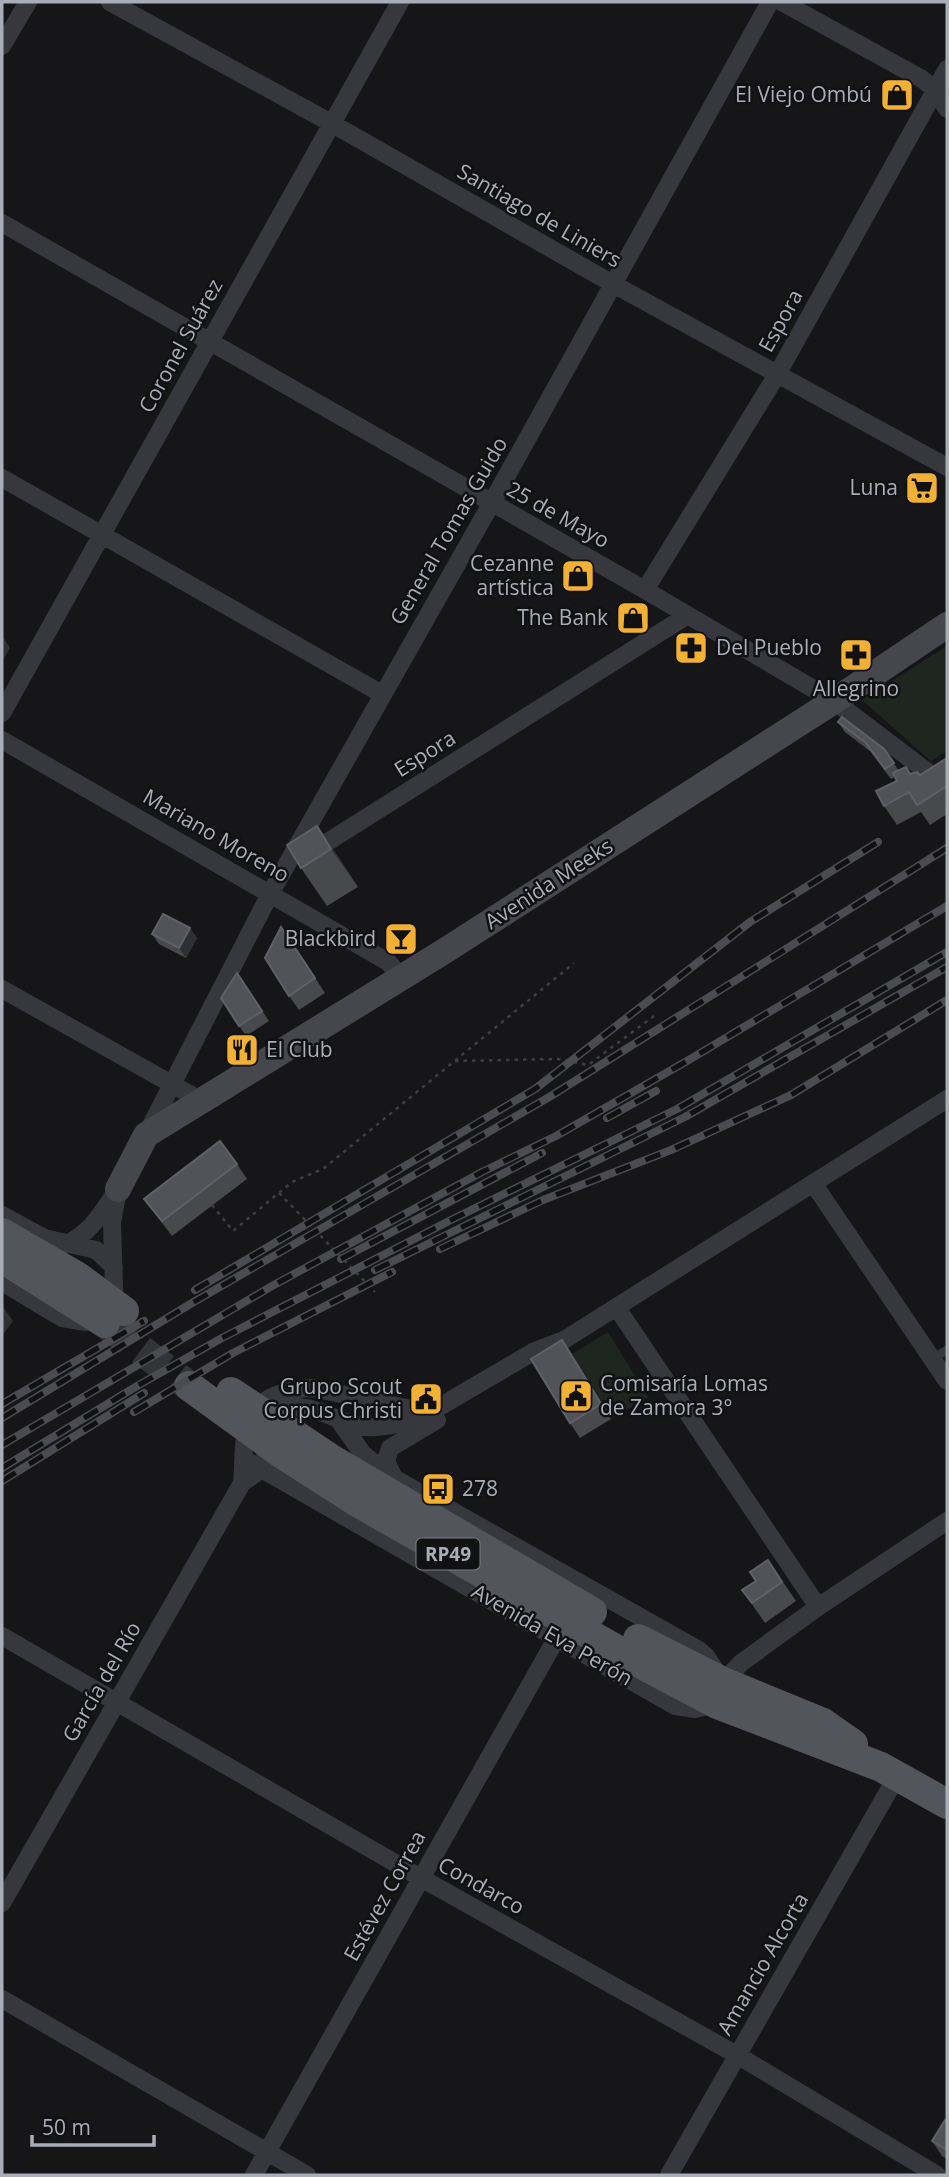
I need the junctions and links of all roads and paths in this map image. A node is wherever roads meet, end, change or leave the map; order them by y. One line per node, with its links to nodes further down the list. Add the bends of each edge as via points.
1 (28, 2): 6 (street)
2 (110, 2): 10 (street, Santiago de Liniers)
3 (400, 2): 10 (street, Coronel Suárez)
4 (770, 2): 12 (street, General Tomas Guido)
5 (782, 2): 8 (street)
6 (2, 46)
7 (947, 69): 8 (street, Espora)
8 (935, 90): 9 (street); 14 (street, Espora)
9 (947, 109)
10 (331, 123): 12 (street, Santiago de Liniers); 13 (street, Coronel Suárez)
11 (2, 223): 13 (street, 25 de Mayo)
12 (613, 284): 14 (street, Santiago de Liniers); 17 (street, General Tomas Guido)
13 (209, 342): 17 (street, 25 de Mayo); 18 (street, Coronel Suárez)
14 (778, 373): 15 (street, Santiago de Liniers); 19 (street, Espora)
15 (947, 467)
16 (2, 478): 18 (street)
17 (491, 504): 19 (street, 25 de Mayo); 22 (street, General Tomas Guido)
18 (100, 535): 22 (street); 24 (street, Coronel Suárez)
19 (645, 590): 20 (street, 25 de Mayo)
20 (688, 615): 23 (street, 25 de Mayo); 27 (street, Espora, via 314,851)
21 (947, 625): 23 (street, Avenida Meeks)
22 (382, 694): 27 (street, General Tomas Guido)
23 (835, 701): 26 (street, 25 de Mayo, via 929,773); 30 (street, Avenida Meeks)
24 (2, 713)
25 (2, 740): 28 (street, Mariano Moreno)
26 (943, 773)
27 (290, 859): 28 (street, General Tomas Guido)
28 (270, 894): 30 (street, Mariano Moreno, via 388,962); 34 (street, General Tomas Guido)
29 (574, 963): 33 (path)
30 (402, 978): 36 (street, Avenida Meeks)
31 (2, 989): 34 (street)
32 (654, 1016): 33 (path, via 589,1065 558,1059)
33 (455, 1061): 40 (path, via 323,1169)
34 (171, 1084): 36 (street); 37 (street, General Tomas Guido)
35 (947, 1099): 38 (street)
36 (202, 1101): 37 (street, Avenida Meeks)
37 (146, 1135): 39 (street)
38 (813, 1183): 49 (street); 50 (street)
39 (118, 1189): 44 (street, via 86,1232); 46 (street, via 112,1223)
40 (279, 1193): 41 (path, via 233,1231); 48 (path)
41 (212, 1205)
42 (2, 1215): 44 (street)
43 (2, 1233): 45 (main road, via 78,1276 115,1317)
44 (64, 1245): 46 (street, via 96,1250)
45 (2, 1258)
46 (114, 1267): 47 (street, via 113,1297 104,1312 86,1322 62,1318)
47 (2, 1282)
48 (375, 1292)
49 (617, 1308): 53 (street, via 564,1340 533,1352); 60 (street)
50 (940, 1354): 52 (street)
51 (197, 1381): 63 (main road, RP49, via 650,1646)
52 (947, 1381)
53 (434, 1416): 54 (street, via 381,1427); 55 (street, García del Río, via 313,1388 295,1389 255,1410); 57 (street, via 390,1448 386,1461)
54 (338, 1419): 56 (street, via 310,1408 283,1411 263,1433); 57 (street, via 363,1454)
55 (245, 1454): 56 (street, Avenida Eva Perón); 58 (street, García del Río)
56 (263, 1463): 58 (street, García del Río); 62 (street, Avenida Eva Perón)
57 (394, 1478): 63 (street, via 699,1650 706,1656)
58 (242, 1483): 64 (street, García del Río)
59 (947, 1521): 60 (street)
60 (818, 1607): 63 (street, via 741,1663)
61 (2, 1636): 64 (street, Condarco)
62 (556, 1639): 63 (street, Avenida Eva Perón, via 676,1706 695,1709); 67 (street, Estévez Correa)
63 (720, 1693): 65 (main road, RP49, via 823,1723)
64 (117, 1702): 67 (street, Condarco); 68 (street, García del Río)
65 (889, 1771): 66 (main road, RP49); 70 (street, Amancio Alcorta)
66 (947, 1804)
67 (421, 1878): 70 (street, Condarco); 71 (street, Estévez Correa)
68 (2, 1903)
69 (2, 1999): 71 (street)
70 (737, 2055): 74 (street, Amancio Alcorta); 75 (street, Condarco)
71 (267, 2152): 72 (street, Estévez Correa); 73 (street)
72 (254, 2175)
73 (307, 2175)
74 (669, 2175)
75 (937, 2175)

